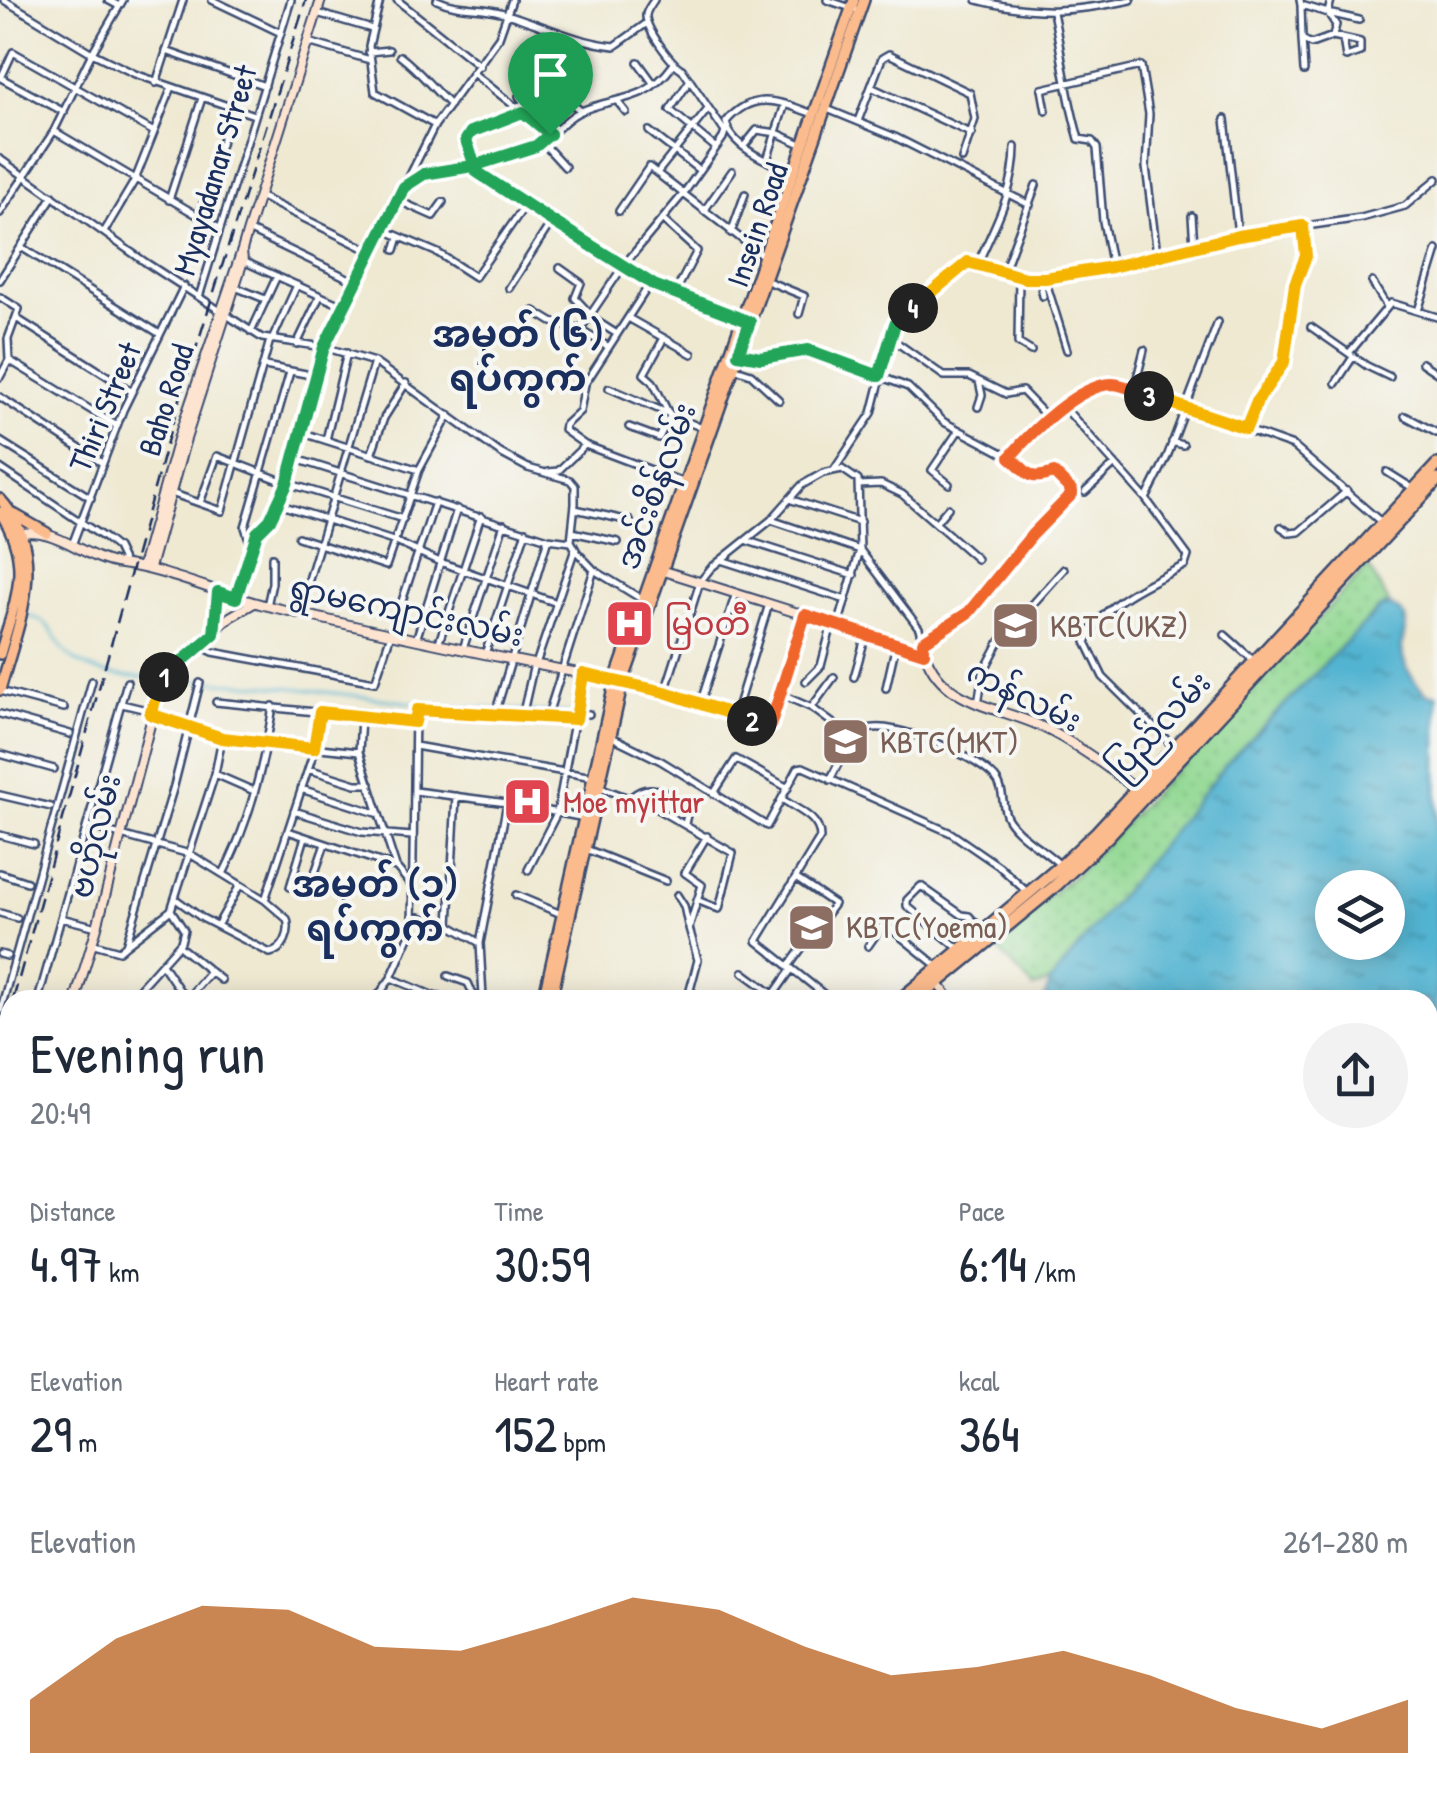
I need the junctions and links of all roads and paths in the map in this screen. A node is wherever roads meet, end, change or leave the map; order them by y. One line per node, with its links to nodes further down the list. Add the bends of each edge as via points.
1 (4, 0): 34 (street)
2 (108, 0): 16 (street)
3 (183, 0): 33 (street)
4 (212, 0): 27 (street)
5 (292, 0): 27 (street, Myayadanar Street)
6 (321, 0): 20 (main road, Baho Road)
7 (380, 0): 26 (street)
8 (397, 0): 39 (street)
9 (437, 0): 18 (street)
10 (512, 0): 23 (street)
11 (654, 0): 25 (street)
12 (827, 0): 19 (street)
13 (977, 0): 21 (street)
14 (1131, 0): 21 (street)
15 (1331, 0): 22 (street)
16 (121, 3): 34 (street)
17 (1300, 3): 22 (street); 30 (street)
18 (454, 4): 23 (street)
19 (857, 5): 59 (main road, Insein Road)
20 (317, 12): 26 (street); 31 (main road, Baho Road)
21 (1052, 12): 47 (street)
22 (1328, 13): 24 (street); 28 (street)
23 (506, 14): 25 (street, via 580,41 615,46); 39 (street)
24 (1359, 20)
25 (647, 23): 38 (street)
26 (372, 29): 35 (street)
27 (281, 34): 48 (street, Myayadanar Street)
28 (1333, 36): 29 (street); 30 (street, via 1311,44)
29 (1343, 38)
30 (1302, 39): 40 (street)
31 (308, 42): 35 (street); 102 (main road, Baho Road)
32 (389, 50): 35 (street)
33 (166, 51): 45 (street); 48 (street)
34 (92, 53): 45 (street); 51 (street)
35 (370, 56): 68 (street, via 375,92)
36 (400, 56): 56 (street)
37 (638, 62): 46 (street)
38 (673, 65): 44 (street); 46 (street)
39 (480, 66): 42 (street)
40 (1304, 71)
41 (533, 72): 62 (street)
42 (474, 74): 56 (street); 61 (street)
43 (1, 78): 51 (street, via 13,52); 60 (street)
44 (690, 80): 58 (street); 69 (street, via 670,110)
45 (156, 82): 50 (street)
46 (654, 84): 54 (street)
47 (1064, 84): 64 (street, via 1042,88); 129 (street, via 1140,66); 134 (street, via 1080,140 1097,148)
48 (265, 86): 65 (street, Myayadanar Street)
49 (871, 86): 67 (street); 75 (street); 75 (street, via 889,54 967,90 975,107)
50 (172, 88): 53 (street); 72 (street)
51 (76, 89): 60 (street); 72 (street)
52 (519, 96): 73 (street)
53 (202, 98): 57 (street); 103 (street)
54 (617, 102): 62 (street); 63 (street)
55 (785, 104): 59 (street); 74 (street); 78 (street, via 739,107 726,122)
56 (450, 105): 68 (street)
57 (232, 107): 65 (street); 111 (street)
58 (708, 108): 69 (street); 79 (street, via 724,132)
59 (818, 109): 67 (street); 77 (main road, အင်းစိန်လမ်း); 141 (main road, Insein Road)
60 (64, 112): 70 (street)
61 (523, 112): 73 (street); 85 (street, via 468,134)
62 (581, 112): 73 (street)
63 (626, 112)
64 (1046, 112)
65 (256, 115): 116 (street, Myayadanar Street)
66 (1225, 119): 121 (street)
67 (858, 121): 100 (street)
68 (435, 125): 87 (street)
69 (692, 127): 79 (street); 81 (street)
70 (54, 131): 93 (street); 95 (street)
71 (649, 131): 81 (street)
72 (154, 132): 95 (street)
73 (552, 132): 76 (street)
74 (777, 134): 77 (street); 78 (street, via 758,130); 84 (street)
75 (973, 134): 83 (street)
76 (542, 142): 85 (street); 86 (street)
77 (802, 144): 91 (main road, အင်းစိန်လမ်း)
78 (744, 146): 84 (street)
79 (716, 148): 88 (street)
80 (1014, 148): 100 (street)
81 (674, 152): 88 (street); 90 (street)
82 (0, 159): 93 (street)
83 (962, 159)
84 (767, 160): 91 (street)
85 (473, 166): 92 (street); 106 (street)
86 (565, 166)
87 (412, 168): 92 (street); 97 (street)
88 (699, 170): 98 (street)
89 (732, 171): 109 (street)
90 (657, 173): 98 (street); 108 (street, via 649,167)
91 (793, 173): 130 (main road, အင်းစိန်လမ်း)
92 (424, 174): 97 (street)
93 (26, 176): 101 (street); 110 (street)
94 (1437, 179): 115 (street, via 1405,206)
95 (135, 180): 103 (street); 119 (street)
96 (1036, 185): 107 (street)
97 (404, 187): 104 (street)
98 (684, 193): 109 (street); 113 (street)
99 (745, 194): 120 (street)
100 (1008, 195): 107 (street); 132 (street)
101 (53, 196): 119 (street); 124 (street)
102 (259, 196): 118 (main road, Baho Road); 128 (street)
103 (169, 200): 111 (street)
104 (397, 200): 105 (street, via 433,216); 117 (street)
105 (443, 202)
106 (526, 204): 114 (street); 122 (street, via 477,276)
107 (1030, 204): 137 (street)
108 (619, 211)
109 (704, 211): 120 (street)
110 (0, 214)
111 (199, 216): 116 (street)
112 (1192, 216): 123 (street)
113 (663, 220): 133 (street); 150 (street, via 697,251)
114 (552, 221): 133 (street); 149 (street)
115 (1303, 226): 121 (street); 214 (street, via 1306,256 1295,284 1284,362)
116 (220, 229): 154 (street, Myayadanar Street)
117 (382, 229): 122 (street); 128 (street)
118 (248, 230): 125 (main road, Baho Road); 143 (street)
119 (104, 232): 146 (street)
120 (731, 233): 130 (street)
121 (1238, 236): 123 (street)
122 (399, 237): 126 (street)
123 (1194, 245): 129 (street)
124 (21, 247): 136 (street); 171 (street)
125 (242, 250): 131 (main road); 160 (main road, Baho Road)
126 (395, 250)
127 (1437, 250): 159 (street)
128 (372, 252): 143 (street)
129 (1157, 254): 134 (street)
130 (764, 257): 141 (main road, အင်းစိန်လမ်း)
131 (244, 261): 138 (street); 148 (main road)
132 (978, 263): 137 (street); 173 (street, via 957,270 895,324)
133 (624, 265): 144 (street); 162 (street)
134 (1112, 267): 140 (street)
135 (560, 268): 162 (street, via 580,282 574,298)
136 (2, 271): 142 (street)
137 (1003, 272): 139 (street)
138 (277, 276): 147 (street); 155 (street)
139 (1019, 276): 140 (street); 181 (street, via 1018,344)
140 (1042, 278): 152 (street); 179 (street)
141 (760, 279): 161 (street, via 804,296); 166 (main road, အင်းစိန်လမ်း)
142 (0, 280)
143 (356, 282): 157 (street)
144 (651, 282): 150 (street); 165 (street)
145 (1372, 282): 156 (street)
146 (184, 286): 154 (street); 171 (street, Thiri Street)
147 (298, 286): 151 (street); 175 (street)
148 (236, 287): 155 (street); 160 (main road)
149 (509, 288)
150 (675, 292): 166 (street)
151 (320, 296): 157 (street); 176 (street)
152 (1042, 296)
153 (0, 297): 164 (street, via 19,309)
154 (199, 297): 160 (street)
155 (266, 300): 170 (street)
156 (1386, 305): 159 (street); 185 (street)
157 (344, 306): 177 (street)
158 (534, 311): 169 (street)
159 (1418, 311): 163 (street)
160 (223, 313): 170 (street); 246 (main road); 293 (main road, Baho Road, via 178,439)
161 (799, 314)
162 (591, 316): 169 (street); 172 (street)
163 (1437, 316)
164 (16, 318): 186 (street); 202 (street)
165 (630, 319): 172 (street); 174 (street)
166 (746, 320): 184 (main road, အင်းစိန်လမ်း)
167 (1218, 322): 207 (street)
168 (1311, 328): 185 (street)
169 (580, 330): 178 (street)
170 (251, 332): 175 (street)
171 (160, 334): 202 (street, Thiri Street)
172 (618, 334): 178 (street)
173 (889, 337): 194 (street); 197 (street, via 944,376)
174 (664, 338): 183 (street); 209 (street, via 644,374)
175 (271, 340): 176 (street); 189 (street)
176 (297, 344): 177 (street)
177 (324, 347): 182 (street); 193 (street)
178 (609, 347): 222 (street, via 585,384 580,411 565,425)
179 (1067, 350)
180 (1144, 350): 201 (street)
181 (1031, 351)
182 (347, 353): 187 (street); 219 (street)
183 (692, 354)
184 (734, 354): 190 (main road); 194 (street, via 761,358 808,350); 215 (main road, အင်းစိန်လမ်း)
185 (1351, 355): 196 (street); 198 (street)
186 (9, 360): 195 (street); 212 (street)
187 (374, 362): 199 (street); 224 (street)
188 (1422, 363): 192 (street)
189 (264, 366): 191 (street); 229 (street)
190 (733, 368): 204 (street, via 751,374); 215 (main road)
191 (290, 372): 193 (street); 237 (street)
192 (1437, 372)
193 (316, 376): 217 (street)
194 (879, 376): 216 (street, via 914,392); 234 (street, via 866,425)
195 (0, 377)
196 (1390, 377)
197 (977, 378): 205 (street); 211 (street, via 1006,394 1022,391)
198 (1336, 383)
199 (406, 384): 208 (street); 225 (street, via 384,418)
200 (608, 388): 209 (street)
201 (1134, 390): 206 (street, via 1106,384); 207 (street)
202 (132, 392): 212 (street, Thiri Street)
203 (0, 397): 228 (street)
204 (778, 400)
205 (978, 407)
206 (1064, 407): 211 (street); 230 (street)
207 (1184, 408): 214 (street); 221 (street)
208 (449, 415): 233 (street); 236 (street, via 500,453)
209 (670, 416): 213 (street, via 658,438); 215 (street)
210 (1406, 416): 218 (street)
211 (1048, 418): 226 (street)
212 (118, 427): 228 (street, Thiri Street)
213 (630, 428)
214 (1246, 428): 245 (street, via 1294,446)
215 (706, 430): 240 (main road, အင်းစိန်လမ်း); 294 (main road)
216 (959, 430): 226 (street); 242 (street, via 932,470)
217 (300, 432): 219 (street); 227 (street)
218 (1437, 433)
219 (326, 440): 224 (street)
220 (0, 442): 249 (street)
221 (1172, 442): 223 (street); 251 (street)
222 (585, 445): 236 (street); 240 (street)
223 (1183, 445)
224 (350, 448): 225 (street); 238 (street)
225 (372, 455): 233 (street)
226 (1010, 457): 326 (street, via 1039,479 1054,473 1072,494 969,612)
227 (293, 458): 238 (street); 241 (street)
228 (102, 462): 249 (street, Thiri Street)
229 (236, 463): 237 (street); 255 (street, via 217,456); 255 (street, via 222,510)
230 (1115, 464): 247 (street); 251 (street)
231 (1437, 465): 244 (highway, ပြည်လမ်း)
232 (0, 468): 269 (street)
233 (419, 470): 248 (street)
234 (834, 470): 243 (street, via 854,474); 253 (street, via 802,485)
235 (1387, 472): 244 (street)
236 (545, 473): 259 (street, via 575,486)
237 (260, 474): 241 (street); 284 (street, via 244,527)
238 (343, 474): 248 (street); 250 (street)
239 (1437, 480): 272 (highway, ပြည်လမ်း)
240 (683, 482): 294 (main road, အင်းစိန်လမ်း)
241 (287, 484): 250 (street); 256 (street)
242 (950, 484)
243 (859, 485): 267 (street); 268 (street, via 881,484 902,494)
244 (1414, 489): 272 (highway, ပြည်လမ်း)
245 (1346, 491): 271 (street, via 1300,532); 272 (street)
246 (171, 492): 255 (street); 293 (main road)
247 (1085, 492)
248 (411, 495): 254 (street); 263 (street)
249 (91, 498): 269 (street, Thiri Street)
250 (335, 498): 263 (street); 264 (street)
251 (1146, 498): 371 (street, via 1189,560 1109,608 1086,642 1102,677)
252 (0, 499): 261 (main road)
253 (790, 500): 265 (street); 267 (street)
254 (435, 502): 258 (street); 287 (street)
255 (200, 503)
256 (278, 504): 264 (street); 284 (street)
257 (948, 508): 268 (street)
258 (457, 509): 262 (street); 291 (street)
259 (574, 510): 266 (street); 274 (street)
260 (0, 512): 276 (main road)
261 (12, 513): 275 (main road); 276 (main road)
262 (481, 516): 270 (street); 296 (street)
263 (403, 518): 280 (street)
264 (328, 520): 280 (street); 282 (street)
265 (771, 520): 279 (street); 286 (street)
266 (630, 521)
267 (860, 522): 286 (street)
268 (936, 522): 289 (street)
269 (81, 523): 283 (street, Thiri Street); 292 (street, via 118,548)
270 (504, 524): 273 (street); 299 (street)
271 (1281, 528)
272 (1387, 528): 317 (highway, ပြည်လမ်း)
273 (526, 531): 278 (street); 301 (street)
274 (572, 532): 281 (street); 285 (street)
275 (47, 533): 276 (main road); 283 (main road, ရွာမကျောင်းလမ်း)
276 (20, 537): 309 (main road); 309 (main road, via 29,564)
277 (298, 537): 282 (street)
278 (548, 539): 285 (street); 303 (street)
279 (748, 540): 290 (street); 298 (street)
280 (396, 542): 282 (street, via 385,567); 287 (street)
281 (618, 542)
282 (320, 544): 313 (street)
283 (72, 546): 292 (main road, ရွာမကျောင်းလမ်း)
284 (251, 546): 305 (street)
285 (573, 546): 297 (street); 308 (street)
286 (860, 550): 298 (street); 326 (street, via 902,602)
287 (418, 552): 291 (street); 319 (street)
288 (272, 556): 312 (street)
289 (977, 558)
290 (721, 560): 300 (street); 306 (street)
291 (440, 562): 296 (street); 322 (street)
292 (124, 565): 293 (main road, ရွာမကျောင်းလမ်း)
293 (146, 568): 302 (main road, ရွာမကျောင်းလမ်း)
294 (657, 568): 300 (main road, ကန်လမ်း); 307 (main road)
295 (1064, 569): 350 (street, via 1000,641 983,672)
296 (461, 570): 299 (street); 324 (street)
297 (594, 570): 307 (street); 333 (street)
298 (854, 575): 306 (street)
299 (484, 578): 301 (street); 327 (street)
300 (700, 582): 304 (main road, ကန်လမ်း); 344 (street)
301 (506, 586): 303 (street); 329 (street)
302 (218, 592): 305 (main road, ရွာမကျောင်းလမ်း); 318 (main road)
303 (530, 594): 308 (street); 330 (street)
304 (736, 594): 311 (main road, ကန်လမ်း); 349 (street)
305 (236, 598): 310 (main road, ရွာမကျောင်းလမ်း)
306 (846, 600): 316 (street)
307 (645, 601): 339 (main road, အင်းစိန်လမ်း); 339 (main road, အင်းစိန်လမ်း)
308 (554, 602): 332 (street)
309 (19, 603): 315 (main road)
310 (254, 603): 312 (main road, ရွာမကျောင်းလမ်း); 318 (main road)
311 (769, 604): 314 (main road, ကန်လမ်း); 360 (street)
312 (267, 606): 313 (main road, ရွာမကျောင်းလမ်း)
313 (299, 614): 319 (main road, ရွာမကျောင်းလမ်း)
314 (805, 615): 316 (main road, ကန်လမ်း); 345 (street)
315 (14, 618): 328 (main road); 343 (main road)
316 (835, 625): 320 (main road, ကန်လမ်း); 337 (street, via 822,666)
317 (1294, 630): 331 (highway, ပြည်လမ်း); 388 (highway, ပြည်လမ်း)
318 (214, 634): 325 (main road)
319 (390, 634): 322 (main road, ရွာမကျောင်းလမ်း); 325 (street, via 372,682)
320 (866, 635): 323 (main road, ကန်လမ်း); 336 (street)
321 (1226, 635): 331 (street)
322 (416, 640): 324 (main road, ရွာမကျောင်းလမ်း)
323 (896, 644): 326 (main road, ကန်လမ်း); 342 (street)
324 (438, 645): 327 (main road, ရွာမကျောင်းလမ်း)
325 (200, 646): 357 (main road, ဗဟိုလမ်း, via 166,674)
326 (924, 648): 350 (main road, ကန်လမ်း, via 936,678)
327 (462, 650): 329 (main road, ရွာမကျောင်းလမ်း)
328 (0, 654)
329 (485, 654): 330 (main road, ရွာမကျောင်းလမ်း)
330 (510, 659): 332 (main road, ရွာမကျောင်းလမ်း); 348 (street)
331 (1255, 662): 371 (highway, ပြည်လမ်း)
332 (535, 665): 333 (main road, ရွာမကျောင်းလမ်း); 353 (street)
333 (562, 669): 334 (main road, ရွာမကျောင်းလမ်း); 354 (street)
334 (583, 674): 339 (main road, ရွာမကျောင်းလမ်း); 361 (street)
335 (834, 677): 355 (street)
336 (854, 677)
337 (806, 680)
338 (92, 681): 460 (street)
339 (619, 681): 344 (street); 366 (main road, အင်းစိန်လမ်း); 379 (main road, အင်းစိန်လမ်း)
340 (126, 682): 347 (street)
341 (200, 683): 364 (street)
342 (886, 688)
343 (0, 691): 352 (street)
344 (665, 692): 349 (street)
345 (780, 694): 355 (street); 360 (street, via 770,726)
346 (216, 702): 351 (street)
347 (122, 704): 357 (street); 401 (street)
348 (498, 704)
349 (700, 704): 360 (street)
350 (978, 704): 388 (main road, ကန်လမ်း, via 1040,726)
351 (273, 706): 356 (street); 369 (street)
352 (64, 708)
353 (524, 708)
354 (550, 708)
355 (812, 708): 368 (street)
356 (320, 712): 362 (street); 372 (street)
357 (151, 713): 364 (street); 404 (main road, ဗဟိုလမ်း)
358 (0, 714): 365 (street)
359 (589, 714): 361 (street)
360 (735, 715)
361 (577, 716): 363 (street, via 416,710); 377 (street)
362 (362, 717): 363 (street); 373 (street)
363 (415, 722): 370 (street)
364 (189, 726): 367 (street); 411 (street)
365 (70, 734)
366 (610, 736): 382 (main road, အင်းစိန်လမ်း); 387 (street)
367 (222, 738): 369 (street); 378 (street)
368 (854, 739): 380 (street); 414 (street, via 877,728 897,730 967,760 997,780 1011,823)
369 (267, 744): 372 (street); 385 (street)
370 (415, 746): 377 (street); 386 (street)
371 (1175, 747): 388 (highway, ပြည်လမ်း)
372 (314, 748): 373 (street); 376 (street)
373 (359, 752): 381 (street)
374 (0, 754): 375 (street)
375 (54, 769)
376 (308, 769): 381 (street); 384 (street)
377 (565, 772): 379 (street); 397 (street)
378 (215, 774): 385 (street); 413 (street)
379 (593, 777): 399 (main road, အင်းစိန်လမ်း)
380 (830, 780): 383 (street, via 800,766); 426 (street, via 951,832)
381 (370, 784): 398 (street)
382 (599, 787): 391 (street); 399 (main road, အင်းစိန်လမ်း)
383 (788, 788): 387 (street, via 736,760); 392 (street)
384 (301, 789): 396 (street); 398 (street)
385 (255, 791): 418 (street)
386 (415, 791): 390 (street); 406 (street)
387 (714, 793): 392 (street, via 768,826)
388 (1140, 793): 394 (highway, ပြည်လမ်း)
389 (0, 794): 395 (street)
390 (456, 796): 393 (street); 440 (street)
391 (631, 797): 400 (street); 400 (street, via 642,788 659,789 689,806)
392 (782, 799): 419 (street, via 820,828)
393 (507, 803): 397 (street); 445 (street)
394 (1131, 803): 414 (highway, ပြည်လမ်း); 432 (highway, ပြည်လမ်း, via 1077,866)
395 (51, 807)
396 (294, 811): 402 (street); 405 (street)
397 (556, 812): 399 (street); 416 (street)
398 (380, 814): 405 (street)
399 (588, 819): 412 (main road, အင်းစိန်လမ်း); 436 (main road, အင်းစိန်လမ်း)
400 (685, 824): 407 (street)
401 (88, 826): 404 (street); 438 (street)
402 (288, 832): 408 (street); 430 (street)
403 (0, 835): 409 (street)
404 (121, 836): 411 (street); 441 (main road, ဗဟိုလမ်း)
405 (387, 836): 406 (street); 415 (street)
406 (413, 836): 423 (street)
407 (707, 836): 431 (street, via 684,873 702,885); 431 (street, via 733,853 719,909)
408 (305, 837): 410 (street); 424 (street)
409 (34, 844)
410 (325, 844): 415 (street); 425 (street)
411 (156, 846): 413 (street); 446 (street)
412 (586, 849): 420 (street); 471 (main road, အင်းစိန်လမ်း)
413 (190, 854): 418 (street); 429 (street)
414 (1062, 866): 426 (highway, ပြည်လမ်း)
415 (396, 867): 423 (street)
416 (528, 870)
417 (0, 872): 421 (street)
418 (222, 874): 422 (street)
419 (797, 879): 451 (street, via 757,941); 451 (street, via 834,904)
420 (666, 881)
421 (27, 882)
422 (240, 885): 430 (street); 439 (street)
423 (412, 886): 435 (street)
424 (290, 887)
425 (309, 890)
426 (1029, 894): 432 (highway, ပြည်လမ်း)
427 (516, 895): 436 (street)
428 (677, 895): 442 (street)
429 (177, 900): 433 (street); 439 (street)
430 (264, 900): 439 (street, via 287,920 286,940 277,951)
431 (697, 900): 442 (street)
432 (1018, 909): 443 (highway, ပြည်လမ်း); 458 (highway, ပြည်လမ်း)
433 (171, 910): 446 (street); 447 (street, via 184,930)
434 (0, 913): 437 (street)
435 (412, 915): 440 (street); 456 (street, via 410,939)
436 (564, 915): 470 (main road, အင်းစိန်လမ်း)
437 (16, 918)
438 (62, 918): 441 (street); 461 (street)
439 (218, 924)
440 (449, 925): 445 (street)
441 (97, 928): 444 (main road, ဗဟိုလမ်း)
442 (689, 928): 472 (street, via 698,960)
443 (983, 932): 449 (highway, ပြည်လမ်း); 449 (street, via 921,886 907,906)
444 (91, 943): 446 (street, via 119,951); 462 (main road, ဗဟိုလမ်း)
445 (480, 943): 469 (street)
446 (126, 945)
447 (179, 946): 450 (street); 453 (street)
448 (868, 946): 452 (street, via 884,923)
449 (960, 950): 452 (highway, ပြည်လမ်း)
450 (162, 964): 463 (street); 464 (street)
451 (789, 968): 474 (street); 475 (street)
452 (939, 968): 458 (main road); 459 (highway, ပြည်လမ်း)
453 (210, 972): 457 (street); 465 (street)
454 (743, 972): 473 (street)
455 (448, 976): 468 (street)
456 (391, 978): 466 (street); 467 (street)
457 (221, 980)
458 (937, 982): 459 (main road); 477 (highway, ပြည်လမ်း); 478 (main road)
459 (920, 983): 476 (highway, ပြည်လမ်း)
460 (6, 990)
461 (41, 990)
462 (77, 990)
463 (138, 990)
464 (179, 990)
465 (195, 990)
466 (382, 990)
467 (413, 990)
468 (471, 990)
469 (483, 990)
470 (545, 990)
471 (553, 990)
472 (690, 990)
473 (768, 990)
474 (776, 990)
475 (818, 990)
476 (912, 990)
477 (928, 990)
478 (943, 990)

